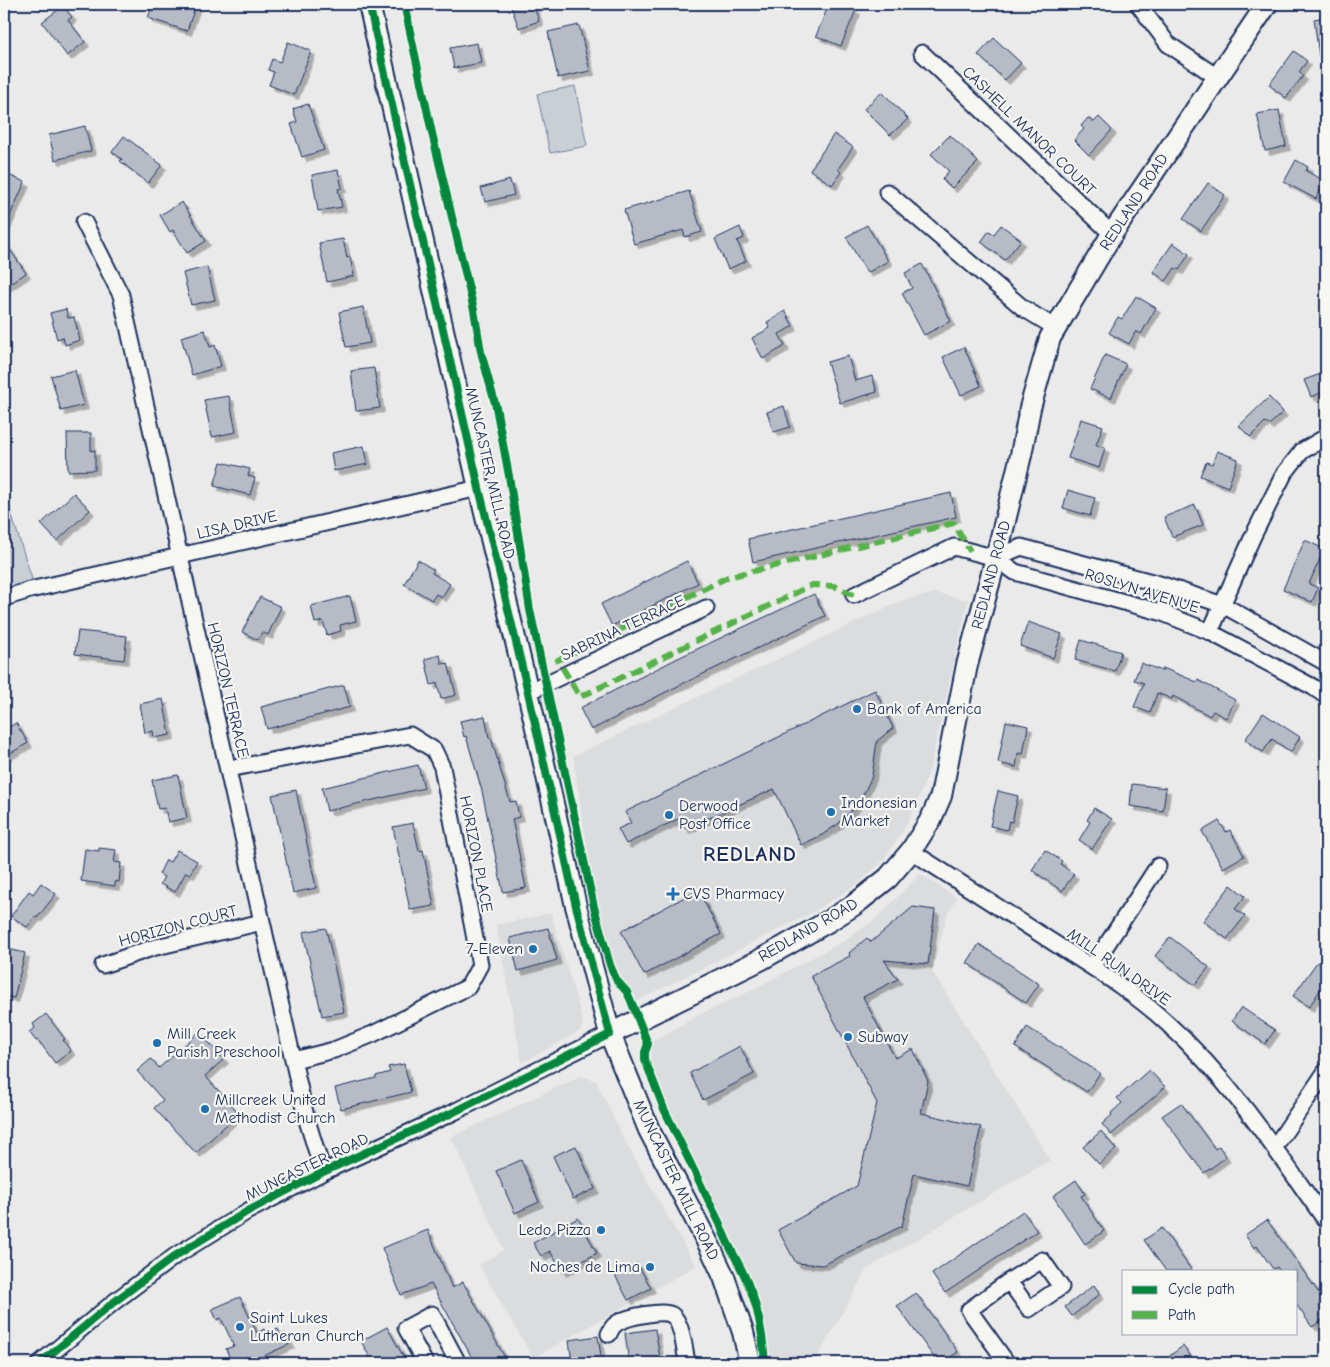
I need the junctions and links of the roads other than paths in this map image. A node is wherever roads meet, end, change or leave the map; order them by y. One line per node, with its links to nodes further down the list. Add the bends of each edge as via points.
1 (370, 4): 11 (main road, MUNCASTER MILL ROAD)
2 (1138, 4): 5 (street, via 1168,44)
3 (1267, 4): 5 (main road, REDLAND ROAD)
4 (922, 53): 8 (street, CASHELL MANOR COURT)
5 (1217, 77): 8 (main road, REDLAND ROAD)
6 (887, 192): 9 (street, via 1023,308)
7 (84, 222): 12 (street, HORIZON TERRACE, via 121,295)
8 (1112, 234): 9 (main road, REDLAND ROAD)
9 (1056, 328): 13 (main road, REDLAND ROAD, via 1050,338 1030,408)
10 (1326, 437): 16 (street, via 1302,452 1284,474)
11 (479, 488): 12 (street, LISA DRIVE); 20 (main road, MUNCASTER MILL ROAD)
12 (180, 556): 15 (street, LISA DRIVE); 22 (street, HORIZON TERRACE)
13 (996, 558): 14 (street, ROSLYN AVENUE, via 954,547); 16 (street, ROSLYN AVENUE, via 1021,547 1163,585); 18 (street, ROSLYN AVENUE, via 1015,572 1160,612); 23 (main road, REDLAND ROAD, via 967,665 941,796)
14 (854, 595)
15 (4, 598)
16 (1223, 605): 18 (street); 19 (street, ROSLYN AVENUE)
17 (706, 608): 20 (street, SABRINA TERRACE)
18 (1210, 632): 21 (street, ROSLYN AVENUE)
19 (1326, 663)
20 (528, 692): 28 (main road, MUNCASTER MILL ROAD, via 576,906)
21 (1326, 696)
22 (228, 769): 25 (street, HORIZON TERRACE); 29 (street, HORIZON PLACE, via 410,736 434,750 442,768 480,965 468,987 373,1034 334,1050)
23 (911, 851): 27 (street, MILL RUN DRIVE); 28 (main road, REDLAND ROAD, via 888,878 829,921 760,960)
24 (1158, 866): 27 (street)
25 (262, 922): 26 (street, HORIZON COURT, via 152,948); 29 (street, HORIZON TERRACE)
26 (102, 965)
27 (1092, 967): 31 (street, MILL RUN DRIVE, via 1143,1002 1190,1044 1242,1102)
28 (610, 1034): 32 (street, MUNCASTER ROAD, via 454,1112); 40 (main road, MUNCASTER MILL ROAD, via 649,1130 724,1277 744,1332)
29 (294, 1060): 32 (street, HORIZON TERRACE, via 306,1117)
30 (1326, 1070): 31 (street)
31 (1274, 1148): 33 (street, MILL RUN DRIVE)
32 (323, 1172): 36 (street, MUNCASTER ROAD, via 175,1256)
33 (1326, 1221)
34 (1009, 1280): 41 (street, via 969,1310)
35 (609, 1334): 39 (street, via 618,1322 655,1313 671,1314 681,1333)
36 (40, 1363)
37 (425, 1363): 38 (street, via 406,1328 432,1314)
38 (458, 1363)
39 (687, 1363)
40 (750, 1363)
41 (1007, 1363)

